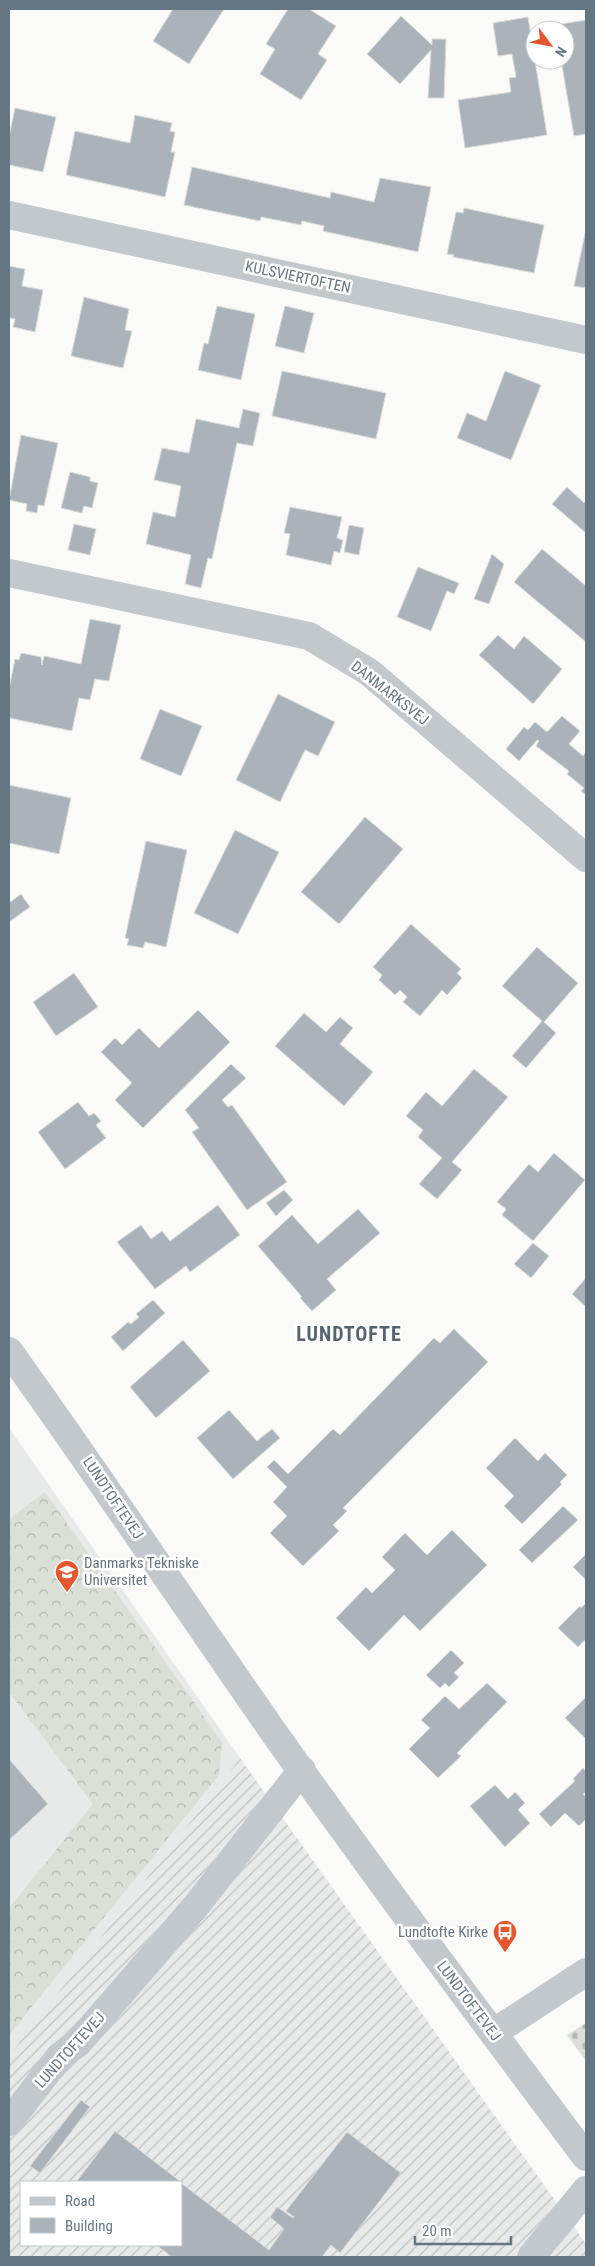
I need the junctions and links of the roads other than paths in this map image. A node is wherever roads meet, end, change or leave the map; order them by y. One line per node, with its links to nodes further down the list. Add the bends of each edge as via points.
1 (9, 215): 2 (street, KULSVIERTOFTEN)
2 (586, 340)
3 (9, 573): 4 (street, DANMARKSVEJ, via 309,636 368,672)
4 (586, 858)
5 (9, 1351): 6 (street, LUNDTOFTEVEJ)
6 (302, 1770): 8 (street, LUNDTOFTEVEJ); 9 (street, LUNDTOFTEVEJ, via 196,1906 78,2043 60,2056)
7 (586, 1972): 8 (street)
8 (493, 2033): 10 (street, LUNDTOFTEVEJ)
9 (9, 2122)
10 (586, 2157)
11 (586, 2190): 12 (street)
12 (531, 2257)

